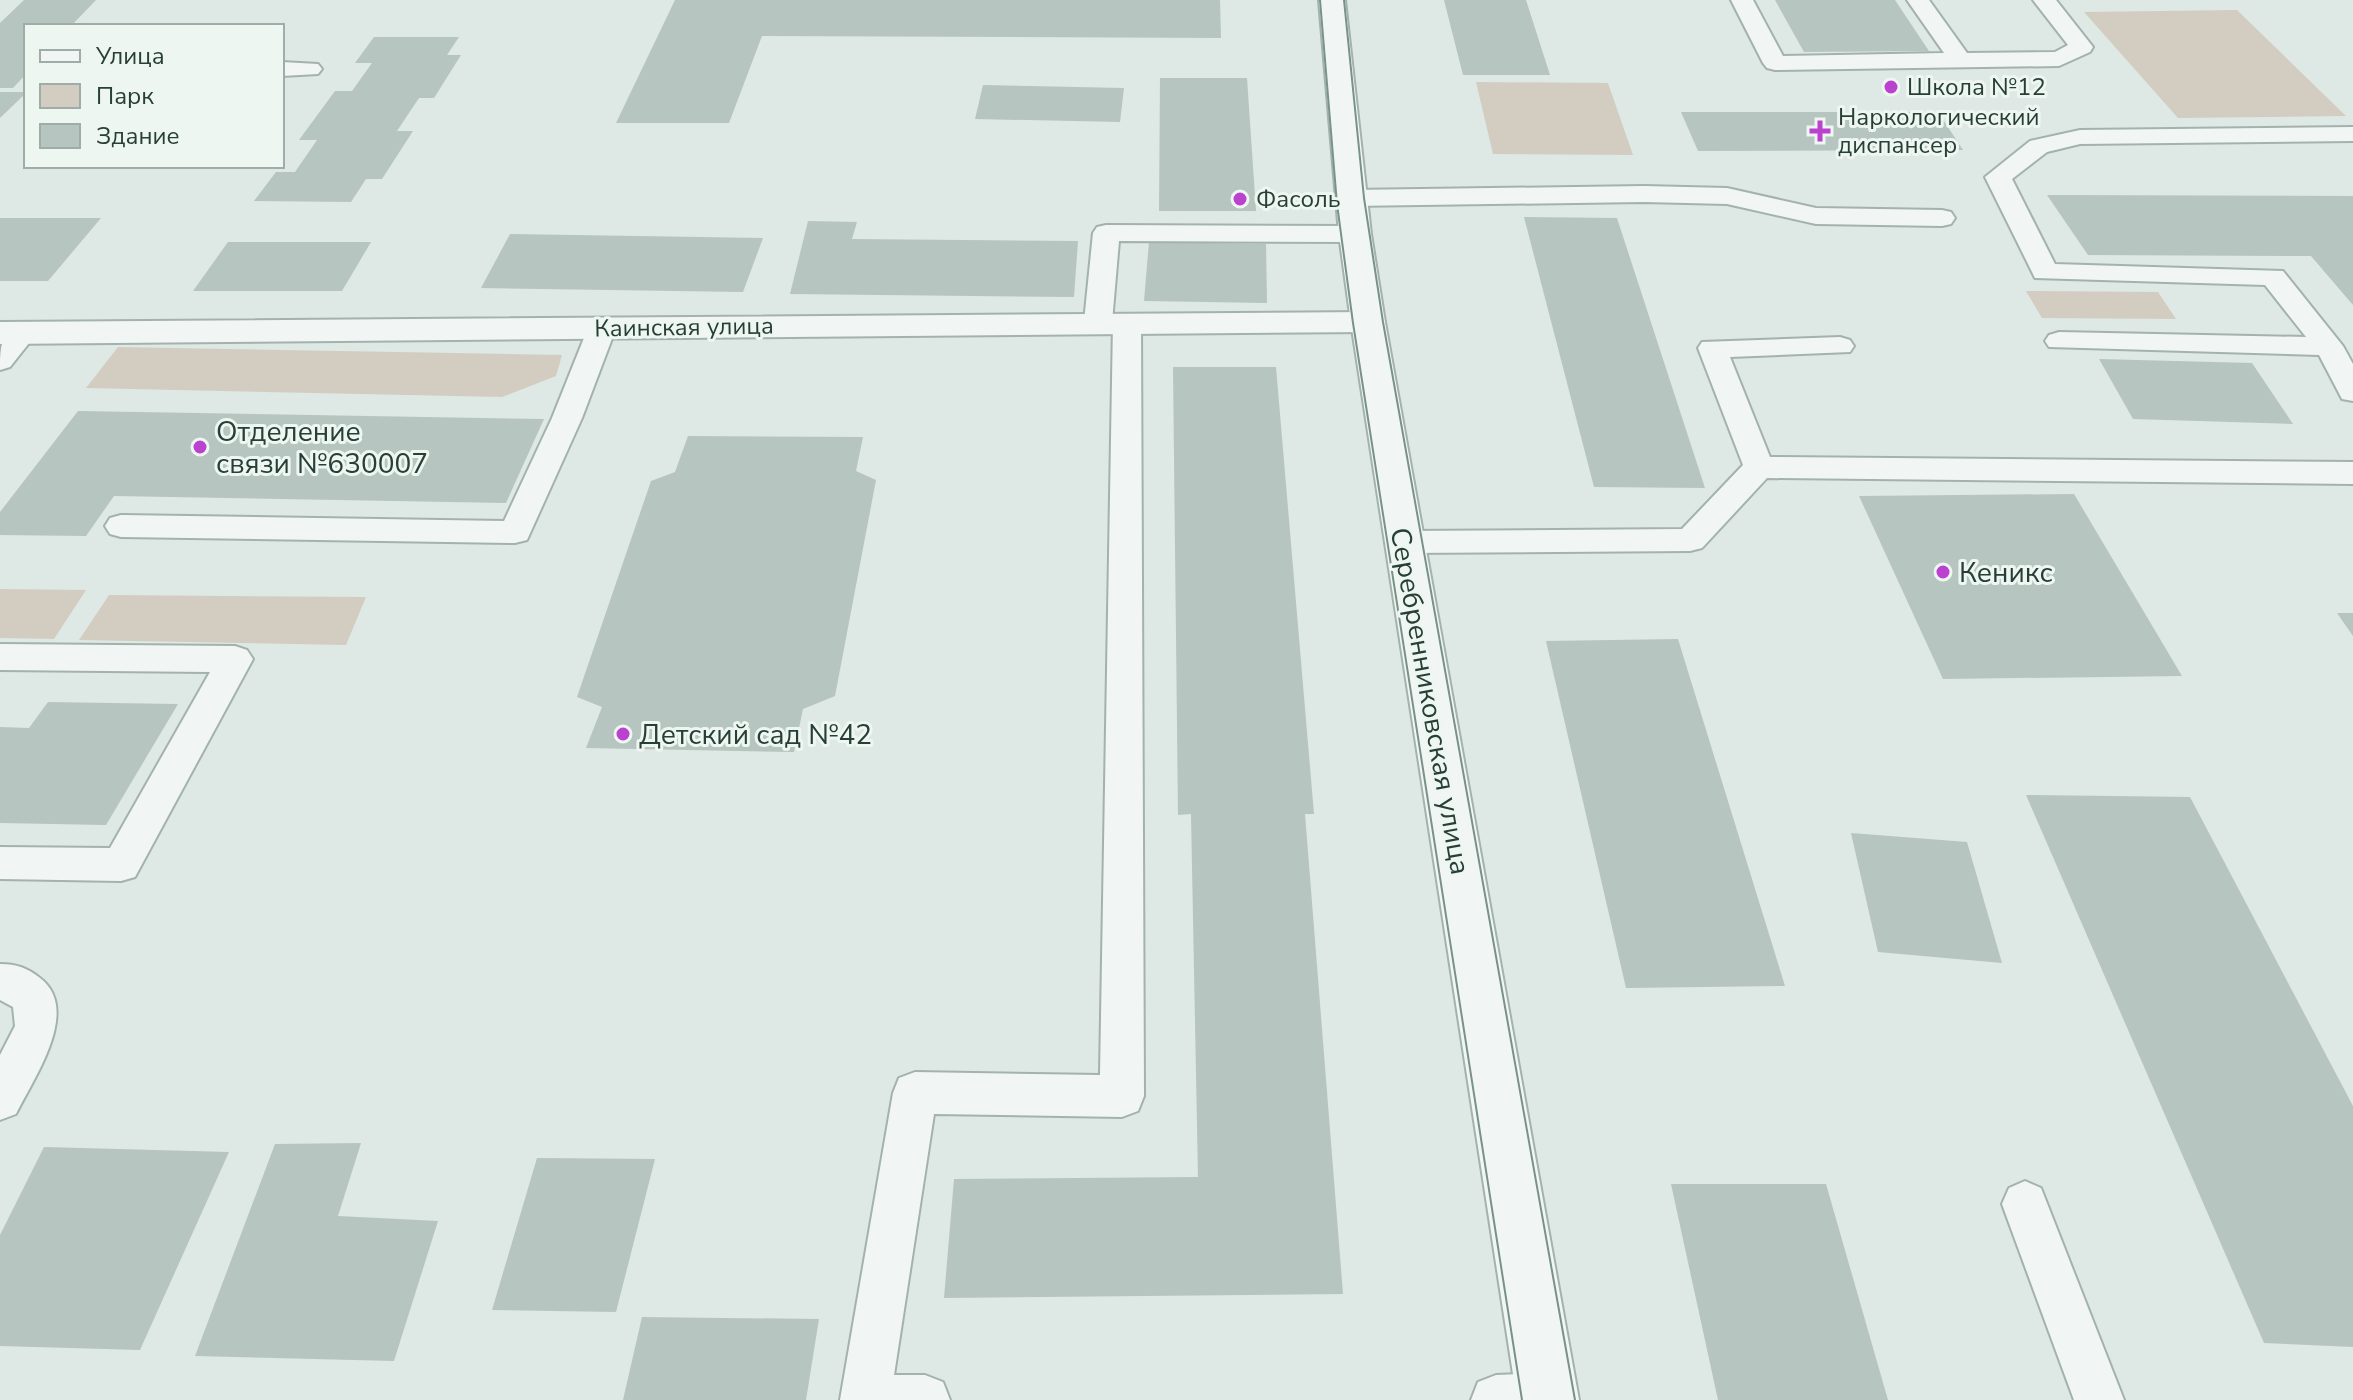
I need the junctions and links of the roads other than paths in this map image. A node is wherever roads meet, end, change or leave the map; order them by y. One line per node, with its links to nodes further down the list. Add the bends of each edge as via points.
1 (1332, 0): 9 (street, Серебренниковская улица)
2 (1742, 0): 5 (lane, via 1775,63)
3 (1918, 0): 5 (lane)
4 (2044, 0): 5 (lane, via 2082,47 2059,59)
5 (1960, 60)
6 (284, 69): 7 (lane)
7 (310, 69)
8 (2353, 134): 17 (lane, via 2080,137 2039,146 1998,177 2045,272 2273,277)
9 (1353, 216): 10 (lane, via 1644,194 1727,196 1816,216); 11 (street, Серебренниковская улица); 12 (lane, via 1106,233)
10 (1942, 218)
11 (1368, 322): 12 (street, Каинская улица); 23 (street, Серебренниковская улица)
12 (1112, 323): 13 (street, Каинская улица); 30 (lane, via 1122,1096 915,1093 865,1400)
13 (602, 328): 14 (street, Каинская улица); 22 (lane, via 515,532)
14 (12, 333): 18 (lane)
15 (2059, 341): 17 (lane)
16 (1840, 346): 20 (lane, via 1712,348)
17 (2329, 346): 19 (lane)
18 (0, 361)
19 (2353, 392)
20 (1759, 467): 21 (lane); 23 (lane, via 1690,540)
21 (2353, 473)
22 (121, 526)
23 (1405, 542): 29 (street, Серебренниковская улица)
24 (0, 657): 25 (lane, via 235,659 121,865)
25 (0, 863)
26 (0, 982): 27 (lane, via 13,982 34,998 36,1028)
27 (0, 1099)
28 (2025, 1204): 32 (lane)
29 (1548, 1399): 31 (lane)
30 (925, 1400)
31 (1496, 1400)
32 (2099, 1400)

